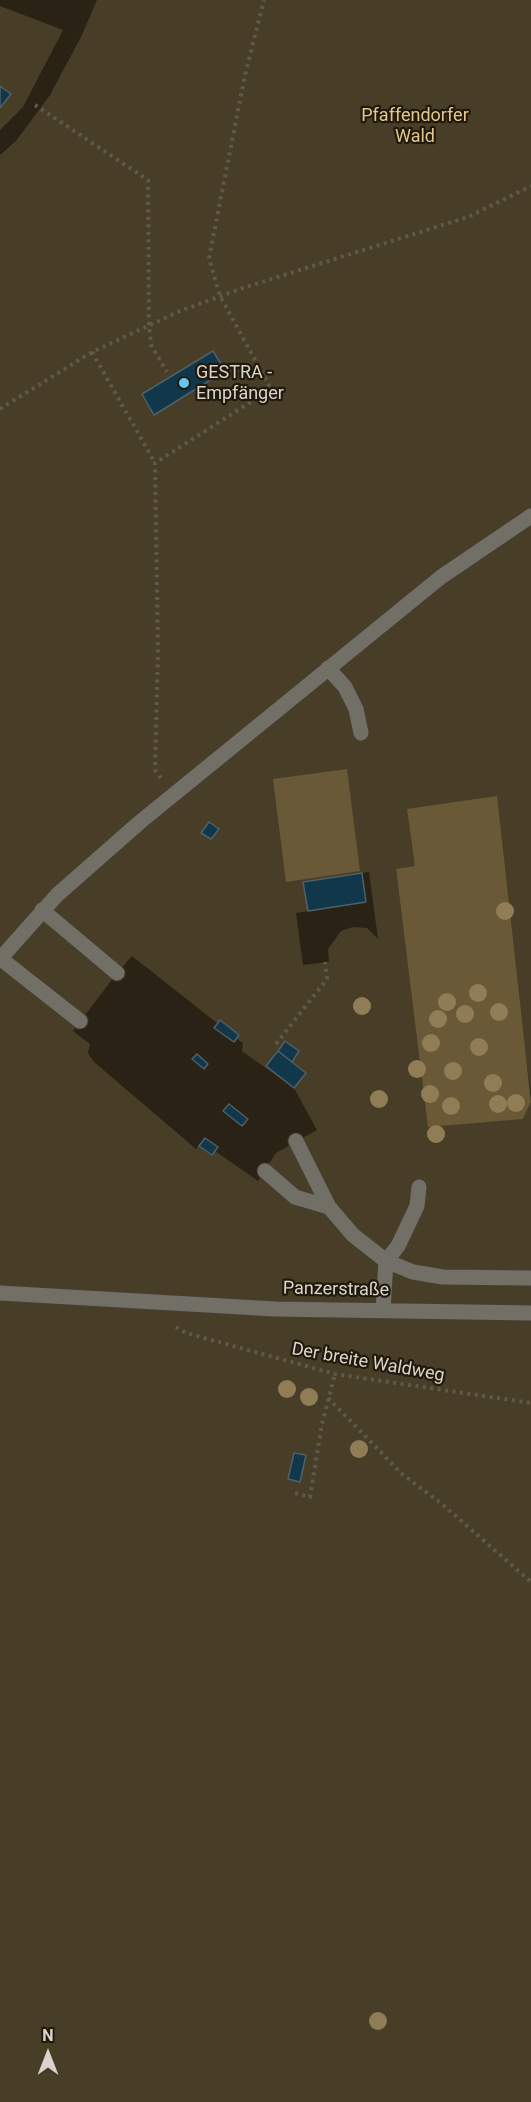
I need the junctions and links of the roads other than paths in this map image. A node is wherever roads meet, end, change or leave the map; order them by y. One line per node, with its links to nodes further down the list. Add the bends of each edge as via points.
1 (531, 516): 2 (street, via 441,577)
2 (328, 668): 3 (street, via 345,687 356,709); 4 (street)
3 (361, 733)
4 (42, 910): 5 (street); 6 (street)
5 (0, 959): 7 (street)
6 (117, 973)
7 (80, 1021)
8 (296, 1141): 11 (street)
9 (265, 1172): 11 (street, via 295,1197)
10 (419, 1187): 12 (street, via 417,1206 398,1246)
11 (329, 1207): 12 (street, via 353,1235)
12 (386, 1261): 13 (street, via 413,1272 443,1277); 15 (street)
13 (531, 1278)
14 (0, 1293): 15 (street, Panzerstraße, via 275,1309)
15 (383, 1310): 16 (street, Panzerstraße)
16 (531, 1313)

